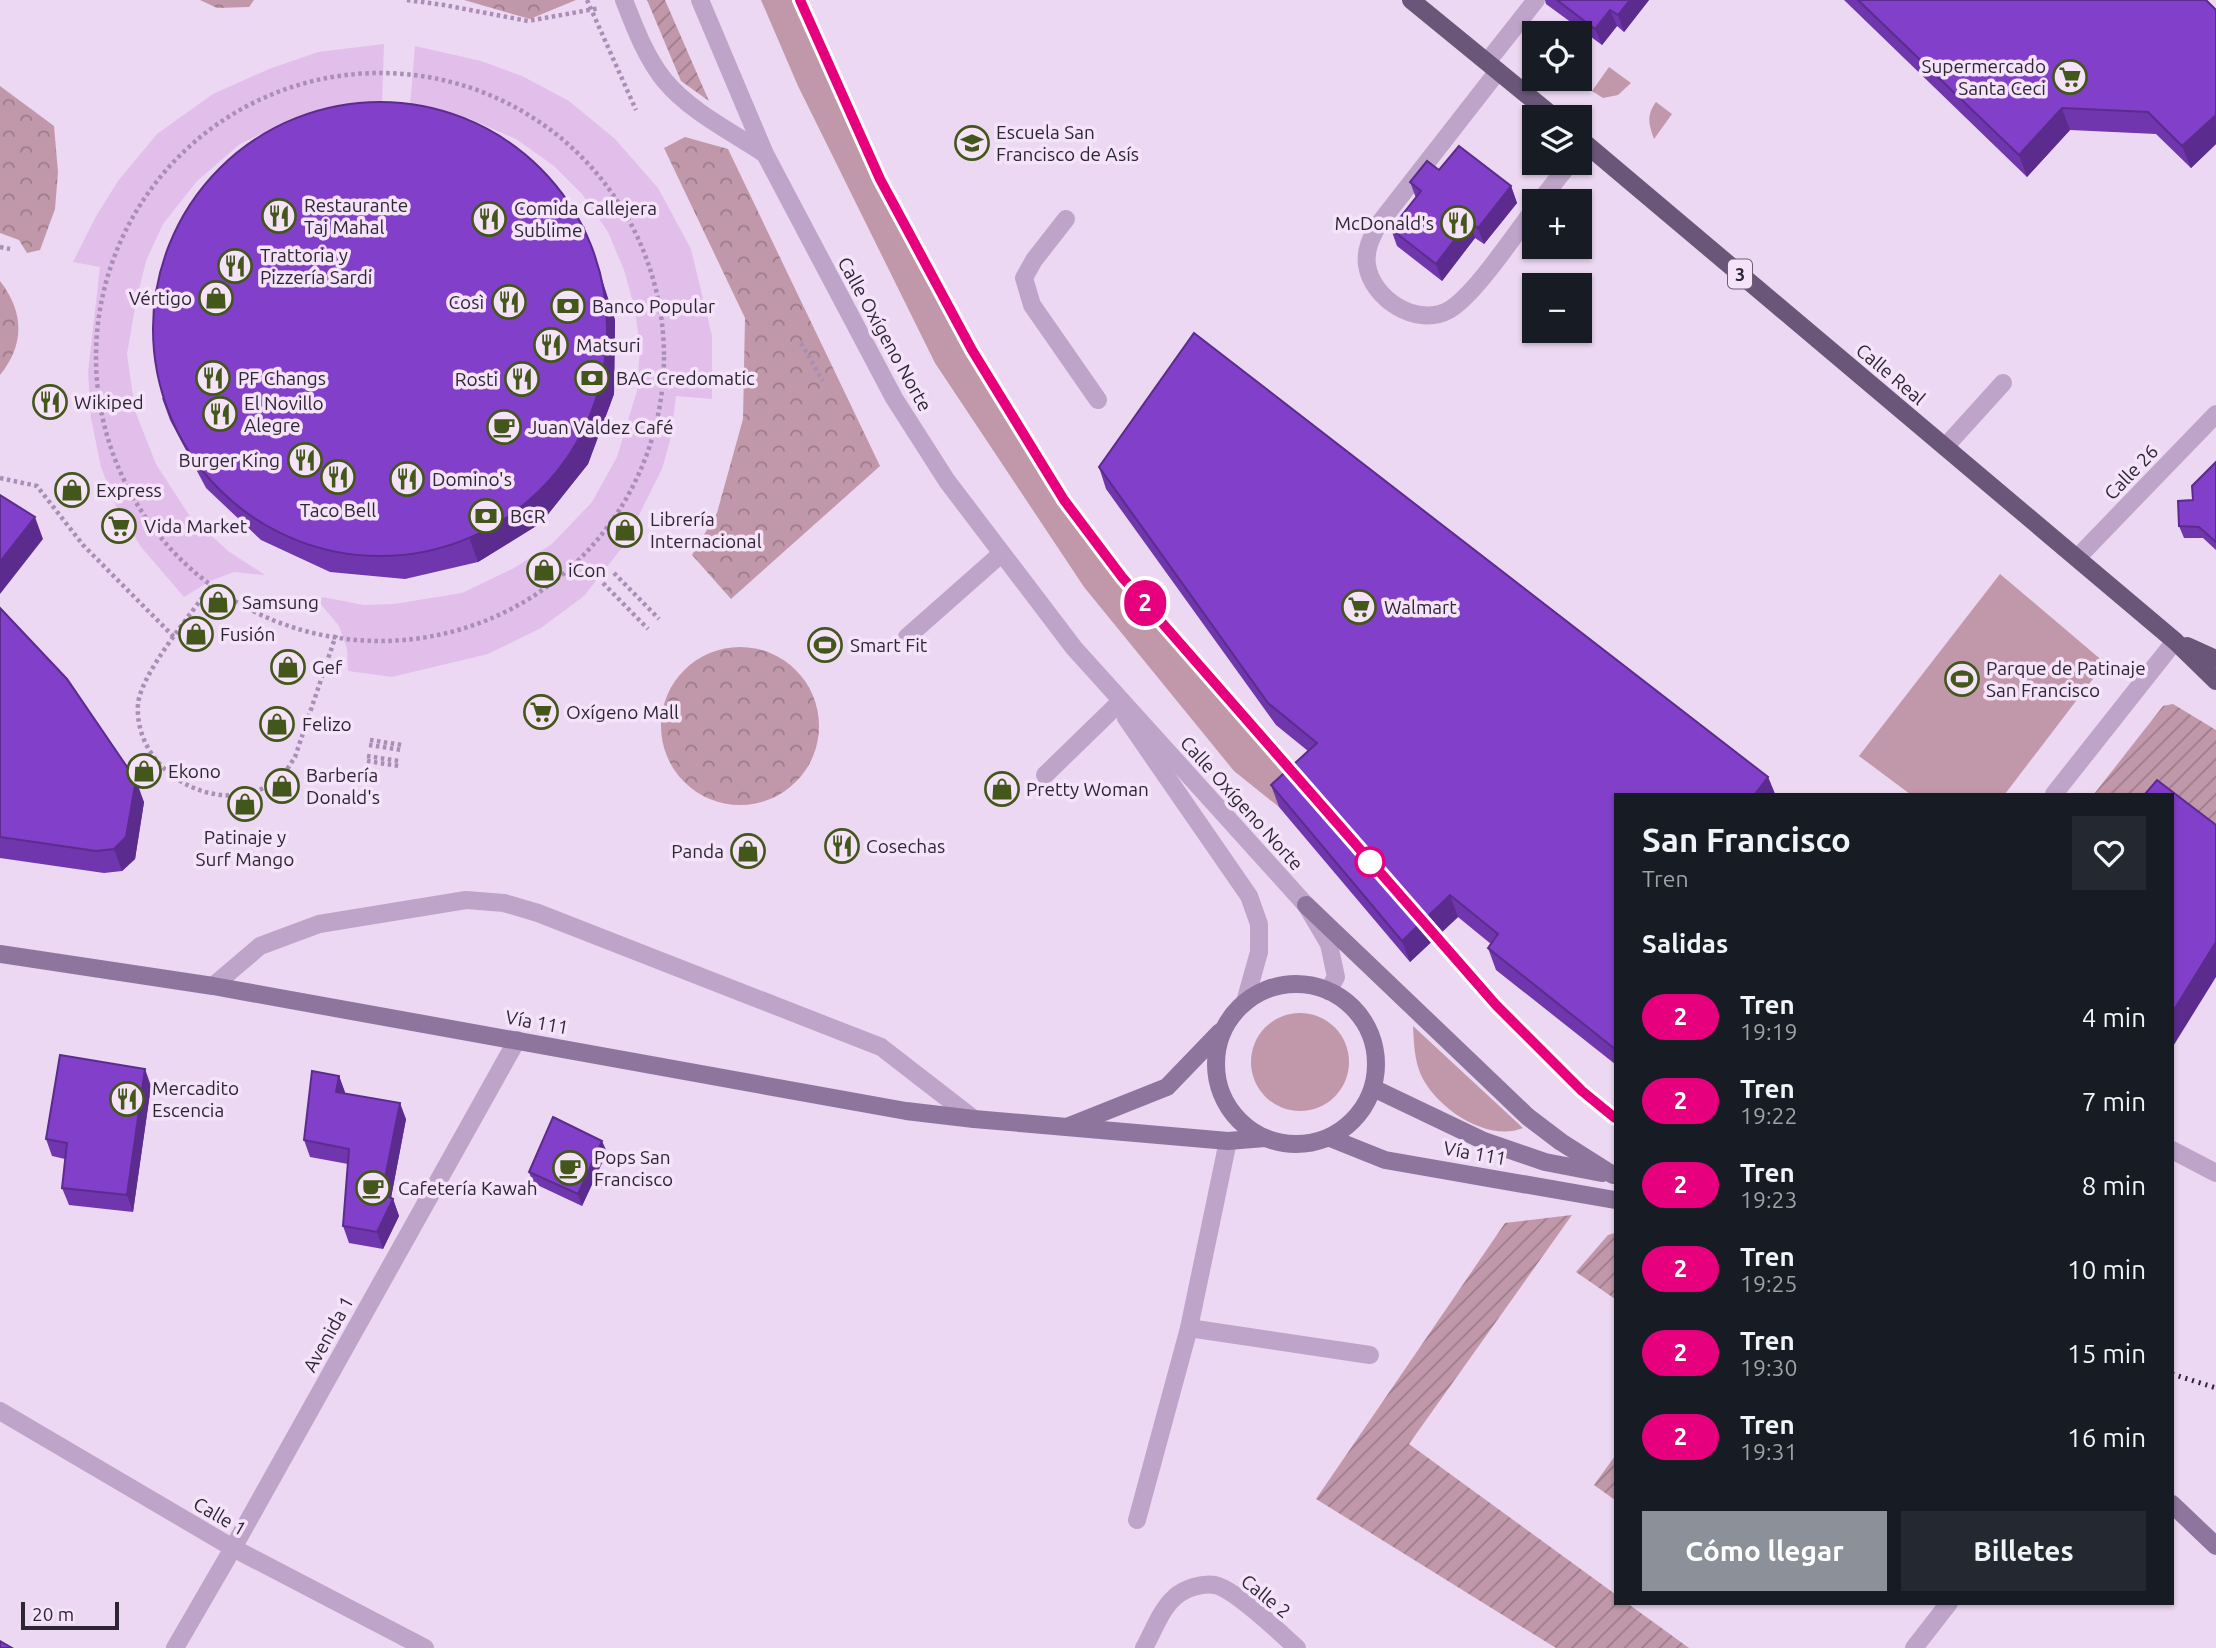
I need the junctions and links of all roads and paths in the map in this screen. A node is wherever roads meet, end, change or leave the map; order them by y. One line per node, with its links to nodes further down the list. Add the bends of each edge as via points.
1 (407, 0): 7 (path, via 528,21)
2 (587, 0): 7 (path)
3 (700, 0): 12 (street, Calle Oxígeno Norte)
4 (1411, 0): 8 (main road)
5 (1536, 0): 8 (street)
6 (625, 1): 7 (path); 12 (street, via 639,39 665,81 691,106)
7 (592, 10): 10 (path)
8 (1493, 66): 9 (main road); 16 (street, via 1378,225 1367,246 1367,266 1374,286 1392,302 1411,314 1430,316 1448,310 1469,293)
9 (1540, 105)
10 (636, 110)
11 (1592, 152): 24 (main road, Calle Real / 3)
12 (765, 154): 26 (street, Calle Oxígeno Norte, via 894,398)
13 (1561, 175): 14 (street)
14 (1549, 189)
15 (1066, 219): 22 (street, via 1024,278 1032,305)
16 (1522, 225)
17 (0, 247): 18 (path)
18 (10, 249)
19 (801, 343): 20 (path)
20 (823, 381)
21 (2003, 383): 24 (street)
22 (1098, 400)
23 (2216, 414): 27 (street, Calle 26)
24 (1945, 447): 27 (main road, Calle Real / 3)
25 (0, 478): 35 (path, via 37,486 83,545)
26 (1001, 554): 34 (street); 37 (street, Calle Oxígeno Norte)
27 (2077, 558): 36 (main road, Calle Real / 3)
28 (614, 573): 31 (path)
29 (603, 583): 32 (path)
30 (211, 586): 33 (path, via 293,628); 33 (path, via 146,520 106,438 94,347 111,257 156,178 223,116 307,80 398,71 494,95 576,148 635,226 664,320 661,418 624,509 559,582 473,628 383,643); 35 (path)
31 (659, 619)
32 (648, 629)
33 (336, 635): 35 (path, via 295,757 284,774 240,795 196,791 173,778 151,755 140,729 138,703 144,680)
34 (907, 637)
35 (174, 638)
36 (2175, 641): 38 (main road, Calle Real / 3); 39 (main road, Calle Real / 3); 46 (street)
37 (1084, 658): 40 (street, Calle Oxígeno Norte); 47 (street, Calle Oxígeno Norte)
38 (2216, 659)
39 (2216, 681)
40 (1117, 705): 45 (street); 51 (street, Calle Oxígeno Norte, via 1249,896 1259,923 1259,952)
41 (370, 743): 42 (path)
42 (402, 748)
43 (367, 759): 44 (path)
44 (399, 763)
45 (1045, 775)
46 (2055, 793)
47 (1306, 905): 50 (street, Calle Oxígeno Norte, via 1329,944 1336,977); 62 (main road, via 1528,1117)
48 (0, 954): 49 (main road, Vía 111)
49 (213, 986): 53 (main road, Vía 111); 55 (street, via 260,946 319,924 466,900 504,903 881,1047)
50 (1328, 991): 51 (main road, via 1312,985 1276,986); 54 (main road, via 1348,1003 1374,1042)
51 (1245, 1002): 52 (main road)
52 (1225, 1027): 56 (main road, Vía 111, via 1167,1087); 57 (main road, via 1217,1052 1217,1078 1226,1103 1242,1124)
53 (517, 1040): 55 (main road, Vía 111, via 819,1097); 70 (street, Avenida 1)
54 (1373, 1088): 58 (main road, via 1364,1108); 62 (main road, Vía 111, via 1484,1141 1545,1162)
55 (974, 1119): 56 (main road, Vía 111)
56 (1066, 1128): 59 (main road, Vía 111)
57 (1265, 1138): 58 (main road, via 1291,1144); 59 (main road, Vía 111)
58 (1330, 1138): 63 (main road, Vía 111, via 1385,1160)
59 (1228, 1141): 64 (street)
60 (2174, 1151): 61 (street)
61 (2216, 1172)
62 (1614, 1175)
63 (1614, 1200)
64 (1189, 1328): 65 (street); 68 (street)
65 (1370, 1355)
66 (0, 1410): 70 (street, Calle 1)
67 (2174, 1506): 69 (main road)
68 (1137, 1520)
69 (2216, 1546)
70 (233, 1548): 72 (street, Avenida 1); 73 (street, Calle 1)
71 (1947, 1605): 76 (street)
72 (175, 1648)
73 (425, 1648)
74 (1144, 1648): 75 (street, Calle 2, via 1173,1598 1183,1590 1206,1585 1230,1592)
75 (1297, 1648)
76 (1913, 1648)

